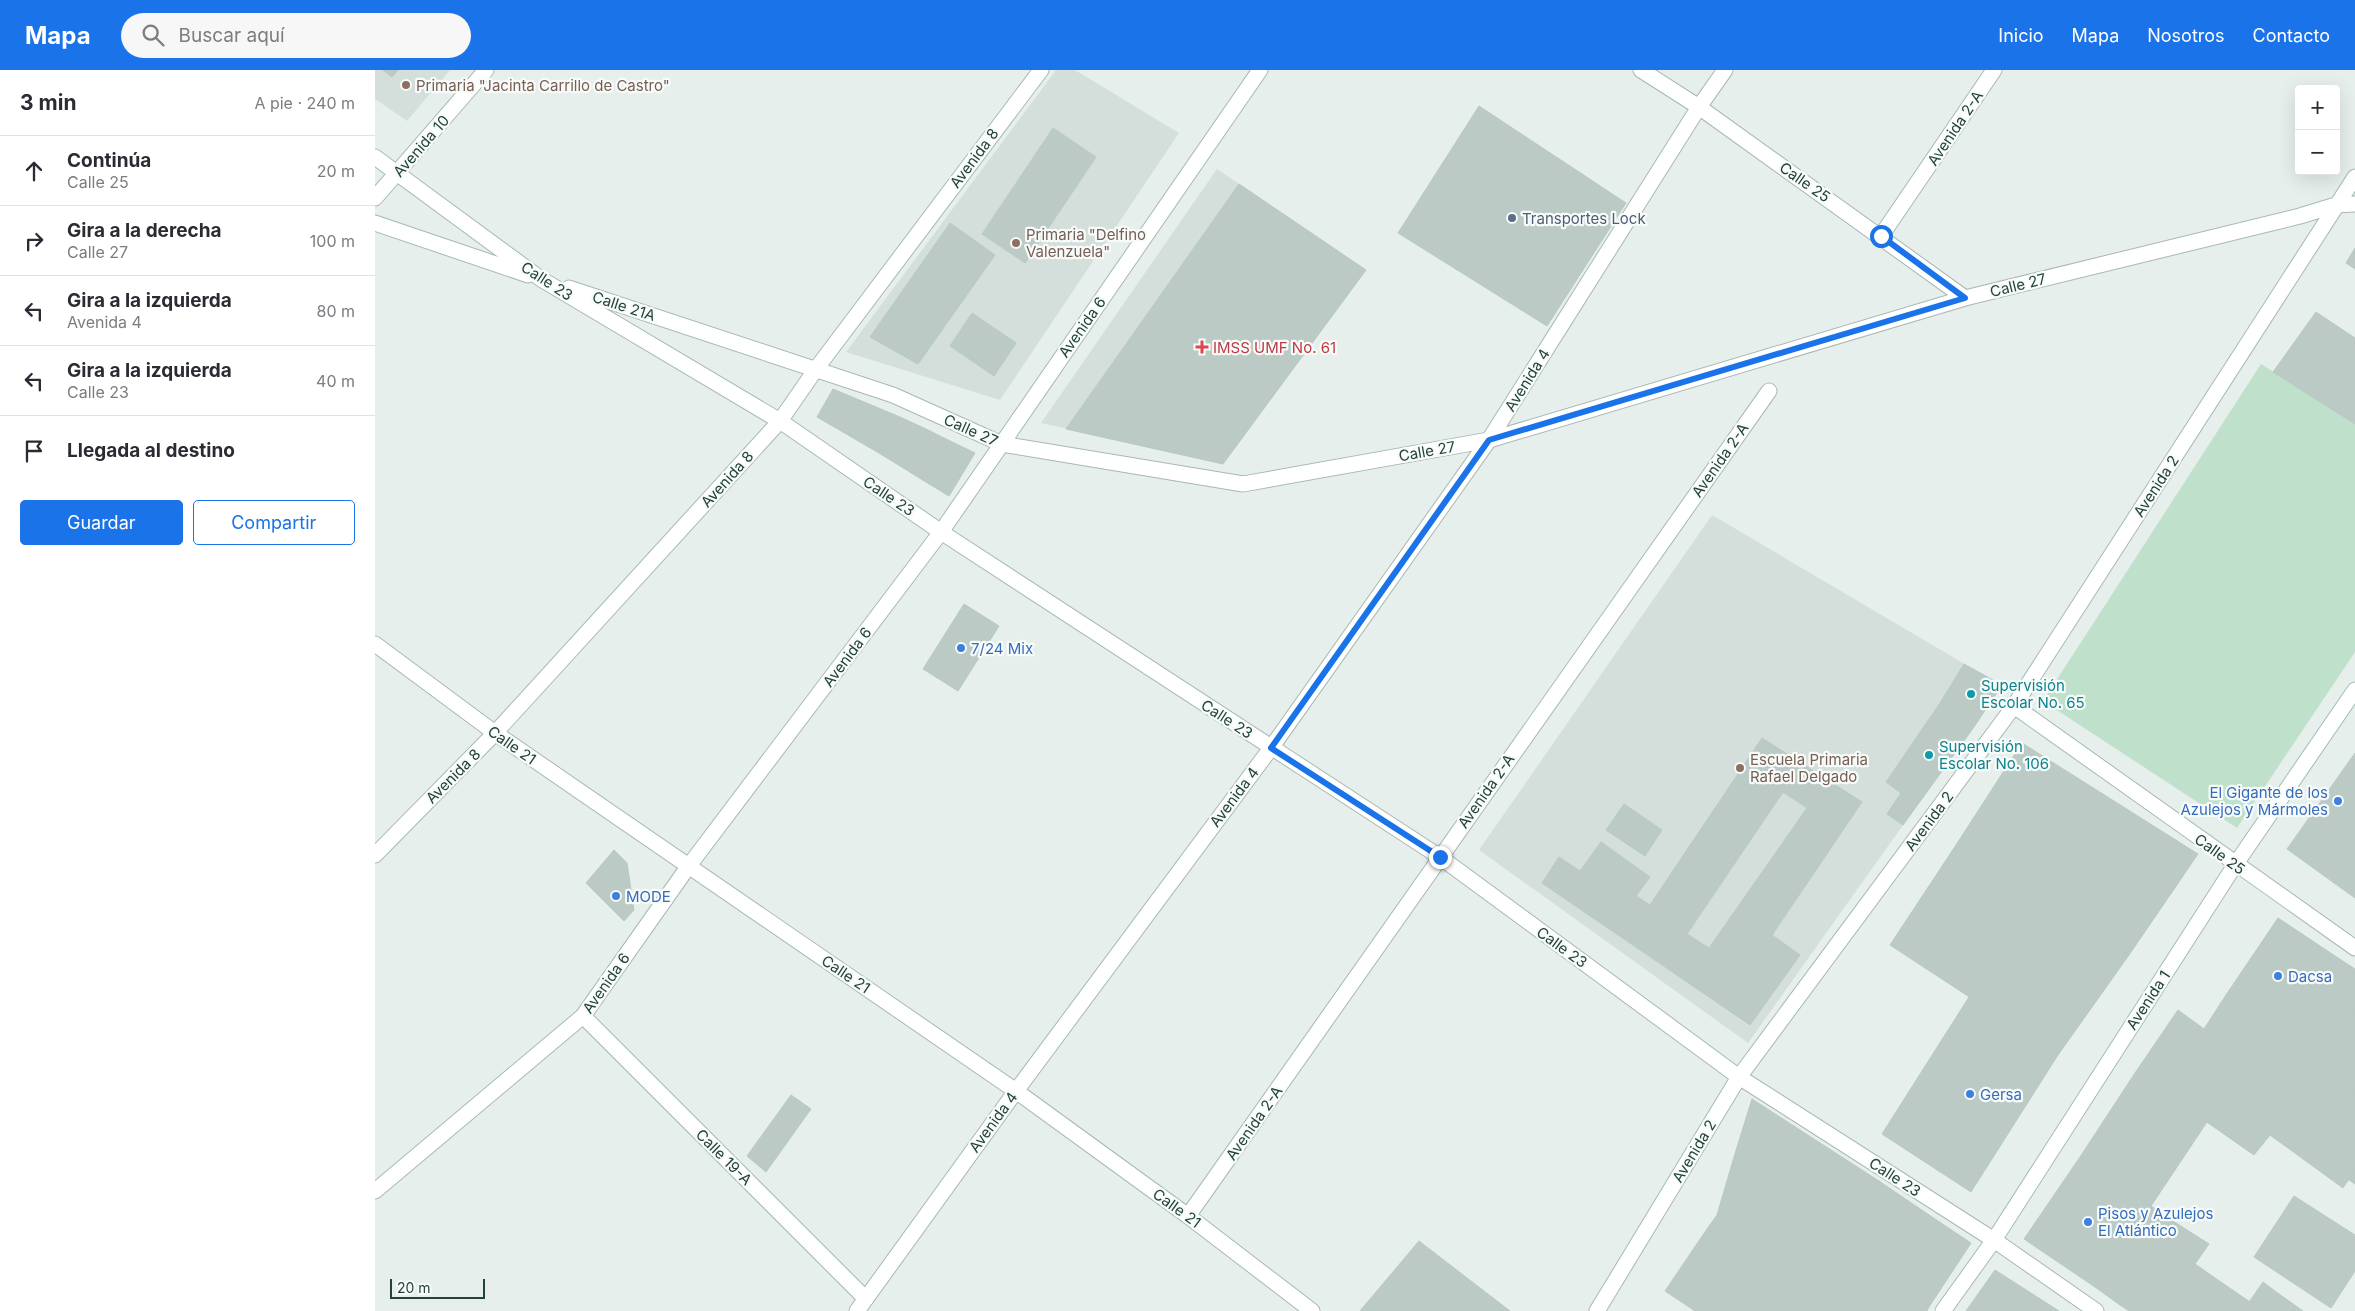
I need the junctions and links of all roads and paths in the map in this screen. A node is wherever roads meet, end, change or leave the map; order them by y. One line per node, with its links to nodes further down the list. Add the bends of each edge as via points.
1 (485, 70): 9 (street, Avenida 10)
2 (1041, 70): 18 (street, Avenida 8)
3 (1259, 70): 22 (street, Avenida 6)
4 (1641, 70): 7 (street, Calle 25)
5 (1725, 70): 7 (street, Avenida 4)
6 (1994, 70): 15 (street, Avenida 2-A)
7 (1699, 108): 15 (street, Calle 25); 21 (street, Avenida 4)
8 (375, 157): 9 (street, Calle 23)
9 (399, 173): 11 (street, Avenida 10); 16 (street, Calle 23)
10 (2355, 177): 13 (street, Avenida 2)
11 (375, 198)
12 (2355, 204): 13 (street, Calle 27)
13 (2336, 205): 17 (street, Calle 27); 26 (street, Avenida 2)
14 (375, 223): 16 (street, Calle 21A)
15 (1881, 236): 17 (street, Calle 25)
16 (541, 279): 18 (street, Calle 21A); 20 (street, Calle 23)
17 (1965, 298): 21 (street, Calle 27)
18 (816, 368): 20 (street, Avenida 8); 22 (street, Calle 27, via 893,395)
19 (1769, 392): 30 (street, Avenida 2-A)
20 (780, 421): 23 (street, Calle 23); 27 (street, Avenida 8)
21 (1489, 440): 22 (street, Calle 27, via 1243,484); 28 (street, Avenida 4)
22 (1002, 444): 23 (street, Avenida 6)
23 (941, 532): 28 (street, Calle 23); 32 (street, Avenida 6)
24 (375, 644): 27 (street, Calle 21)
25 (2355, 690): 31 (street, Avenida 1)
26 (2014, 706): 31 (street, Calle 25); 35 (street, Avenida 2)
27 (495, 733): 29 (street, Avenida 8); 32 (street, Calle 21)
28 (1271, 748): 30 (street, Calle 23); 36 (street, Avenida 4)
29 (375, 855)
30 (1440, 857): 35 (street, Calle 23); 38 (street, Avenida 2-A)
31 (2235, 865): 33 (street, Calle 25); 39 (street, Avenida 1)
32 (688, 866): 34 (street, Avenida 6); 36 (street, Calle 21)
33 (2355, 948)
34 (583, 1016): 37 (street, Avenida 6); 40 (street, Calle 19-A)
35 (1739, 1076): 39 (street, Calle 23); 43 (street, Avenida 2)
36 (1016, 1091): 38 (street, Calle 21); 40 (street, Avenida 4)
37 (375, 1191)
38 (1189, 1216): 42 (street, Calle 21)
39 (1994, 1240): 44 (street, Avenida 1); 45 (street, Calle 23)
40 (866, 1299): 41 (street, Avenida 4)
41 (857, 1311)
42 (1312, 1311)
43 (1597, 1311)
44 (1943, 1311)
45 (2096, 1311)

